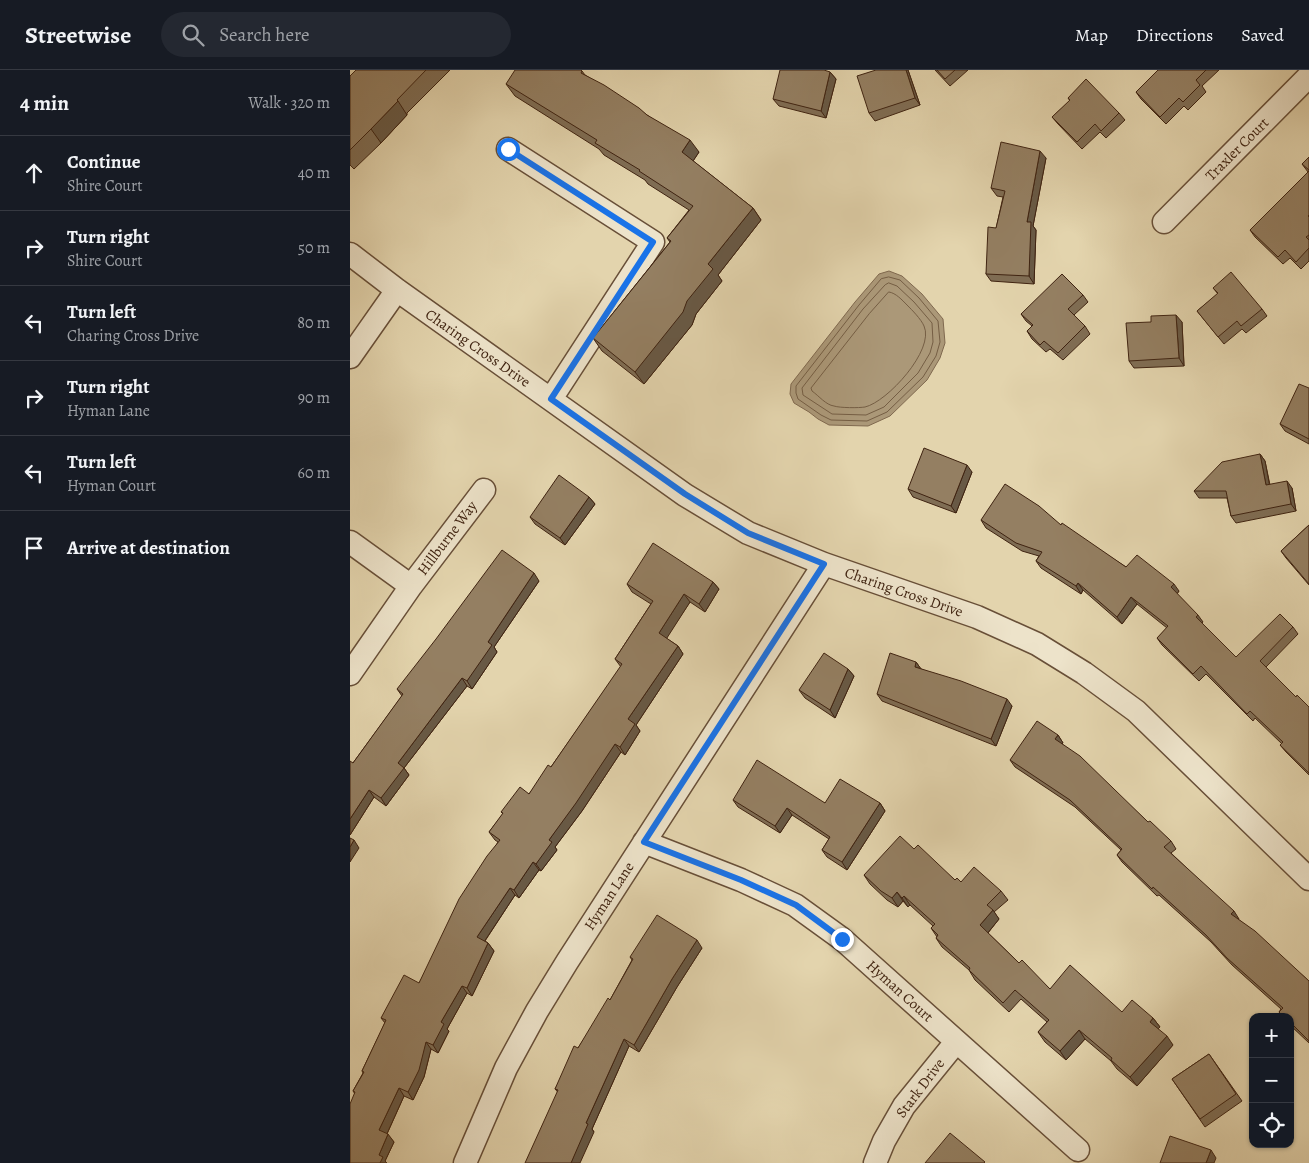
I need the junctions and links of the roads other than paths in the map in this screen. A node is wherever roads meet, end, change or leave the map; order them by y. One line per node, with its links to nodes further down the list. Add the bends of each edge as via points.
1 (1309, 76): 3 (street, Traxler Court)
2 (508, 149): 7 (street, via 653,242)
3 (1164, 222)
4 (350, 254): 5 (street, Charing Cross Drive)
5 (397, 290): 6 (street); 7 (street, Charing Cross Drive)
6 (350, 356)
7 (551, 399): 10 (street, Charing Cross Drive, via 708,509 748,533)
8 (484, 490): 11 (street, Hillburne Way)
9 (350, 542): 11 (street, Hillburne Way)
10 (824, 564): 13 (street, Hyman Lane); 14 (street, Charing Cross Drive, via 977,617 1037,644 1084,673 1136,711)
11 (411, 586): 12 (street, Hillburne Way)
12 (350, 674)
13 (644, 842): 15 (street, Hyman Court, via 796,905 842,939); 17 (street, Hyman Lane, via 537,1011 506,1068)
14 (1309, 879)
15 (956, 1042): 16 (street, Hyman Court); 18 (street, Stark Drive, via 904,1106)
16 (1078, 1150)
17 (465, 1163)
18 (875, 1163)

